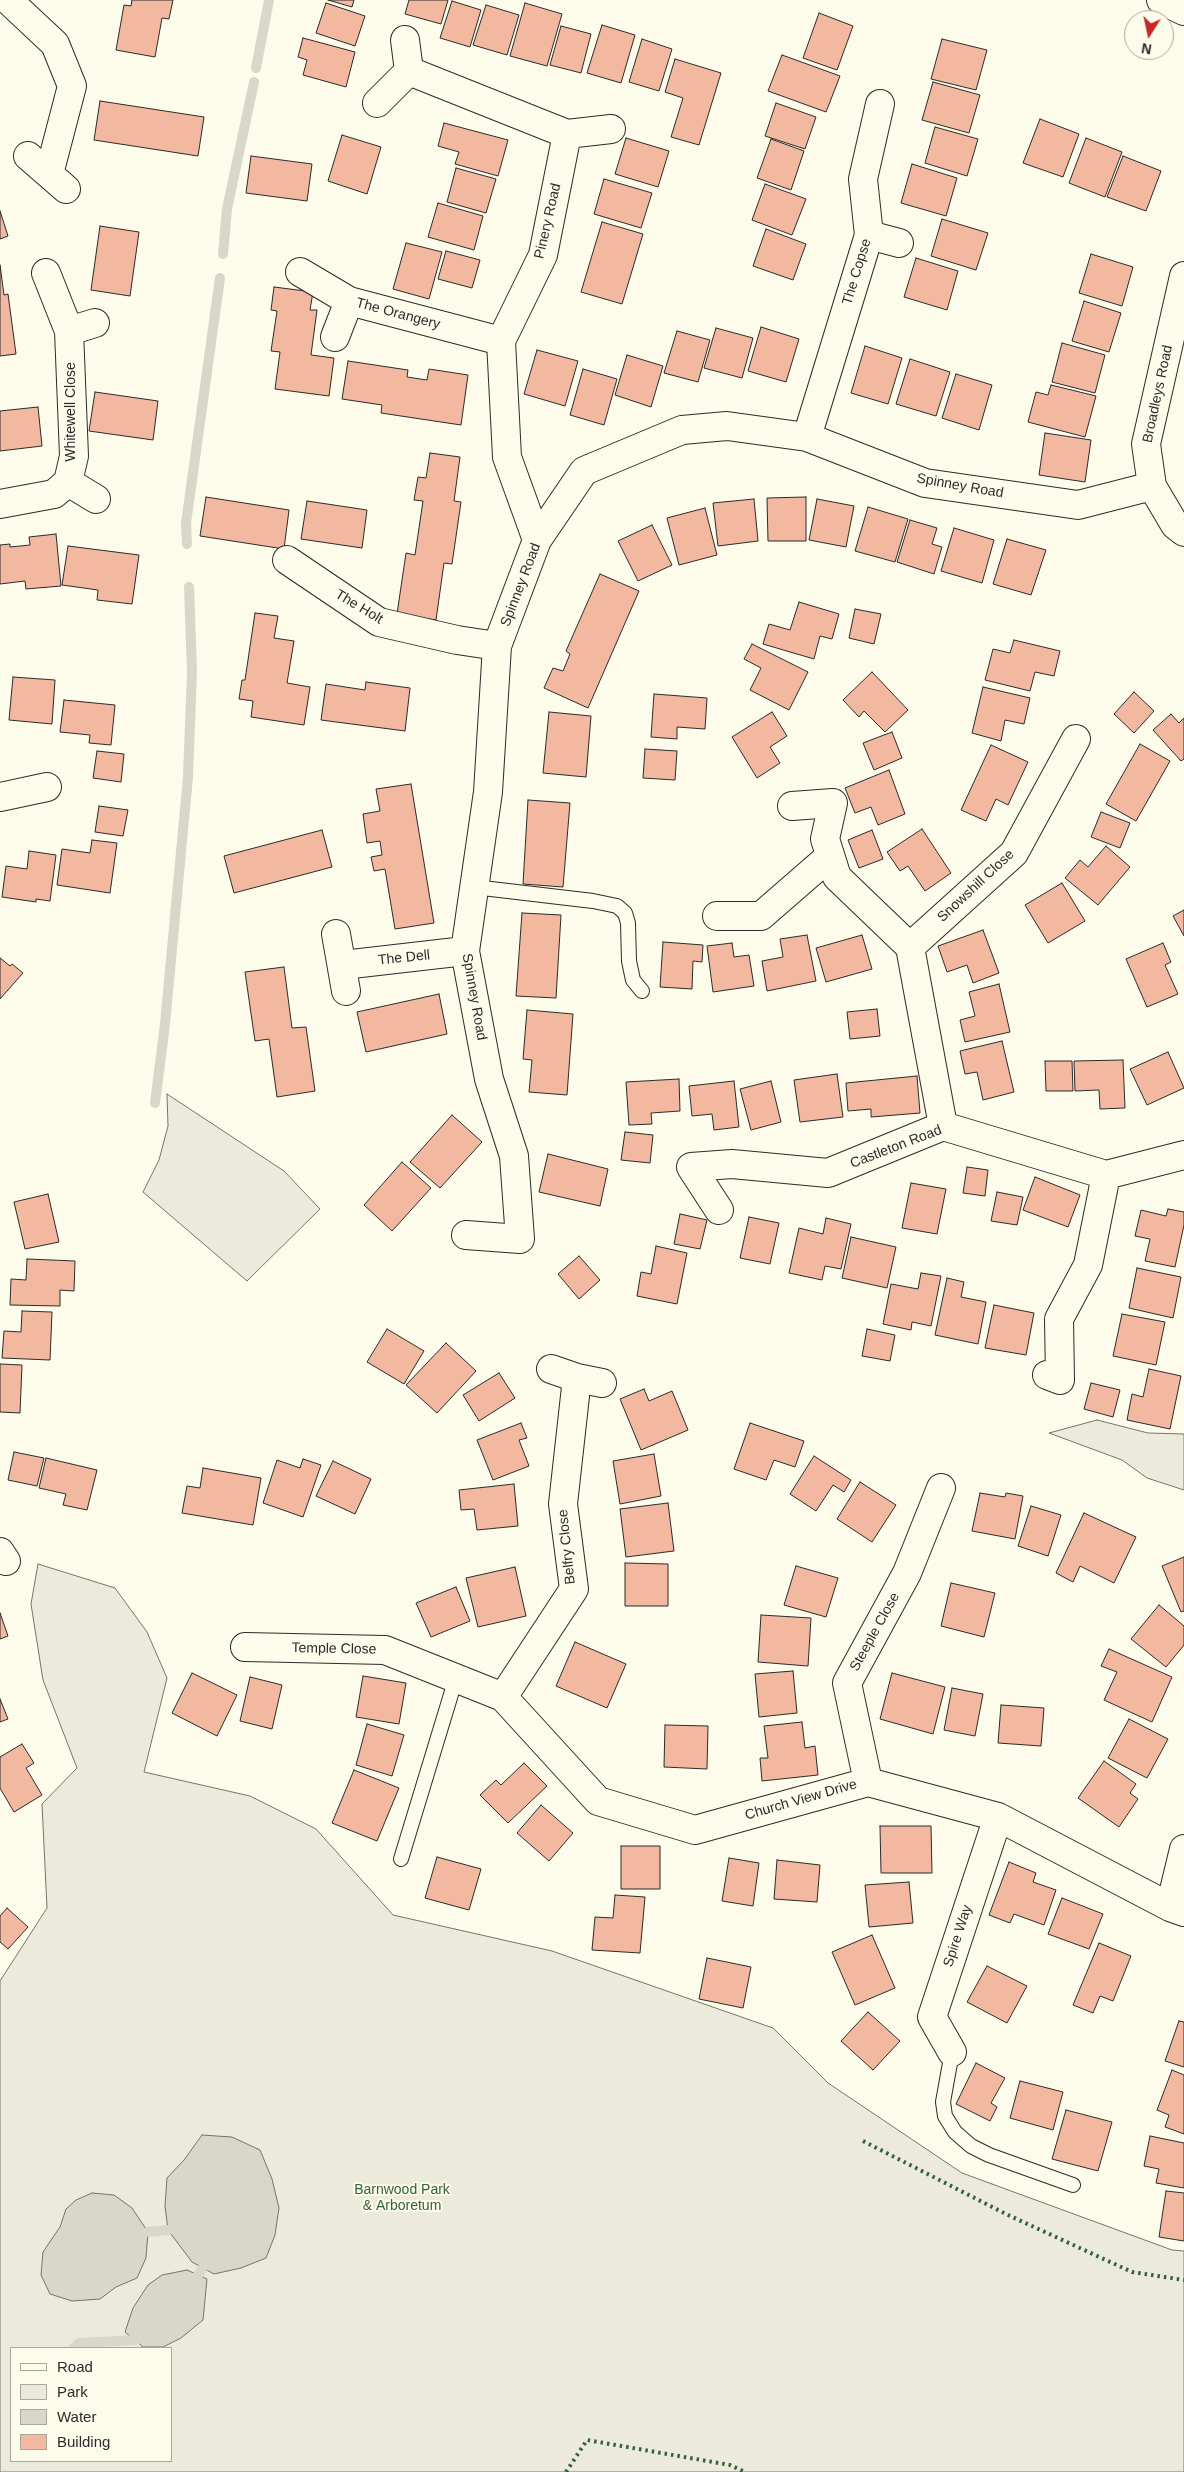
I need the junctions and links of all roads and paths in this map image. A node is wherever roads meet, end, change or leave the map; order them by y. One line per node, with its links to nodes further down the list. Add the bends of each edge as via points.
1 (8, 0): 10 (street, via 55,44 72,86 57,182)
2 (1161, 0): 3 (street)
3 (1184, 11)
4 (405, 40): 5 (street)
5 (409, 71): 6 (street); 9 (street)
6 (377, 103)
7 (880, 104): 11 (street, The Copse, via 863,179)
8 (611, 129): 9 (street)
9 (567, 134): 18 (street, Pinery Road, via 543,255)
10 (28, 156)
11 (869, 235): 12 (street); 19 (street, The Copse)
12 (899, 243)
13 (300, 272): 16 (street, The Orangery)
14 (46, 273): 20 (street, Whitewell Close, via 82,327 74,456)
15 (1184, 276): 21 (street, Broadleys Road, via 1146,444)
16 (349, 301): 17 (street); 18 (street, The Orangery)
17 (336, 336)
18 (501, 341): 25 (street, Pinery Road, via 507,457)
19 (807, 437): 21 (street, Spinney Road, via 925,483 1078,505); 25 (street, Spinney Road, via 727,426 682,430 584,471)
20 (68, 482): 22 (street); 23 (street, Whitewell Close, via 54,494)
21 (1152, 486): 24 (street, Broadleys Road, via 1175,525)
22 (96, 499)
23 (0, 504)
24 (1184, 532)
25 (537, 540): 27 (street, Spinney Road)
26 (287, 560): 27 (street, The Holt, via 379,622)
27 (497, 646): 33 (street, Spinney Road, via 488,792)
28 (1076, 740): 36 (street, Snowshill Close, via 1014,853)
29 (48, 787): 30 (street)
30 (0, 798)
31 (792, 806): 32 (street, via 833,803 825,839)
32 (830, 856): 34 (street, via 761,916); 36 (street, via 837,877)
33 (474, 887): 37 (street, Spinney Road); 38 (lane, via 617,906 625,913 628,923 629,961 633,980)
34 (717, 916)
35 (336, 934): 37 (street, The Dell, via 344,978)
36 (910, 948): 39 (street)
37 (465, 951): 43 (street, Spinney Road, via 489,1079 514,1156 520,1239)
38 (642, 991)
39 (943, 1126): 41 (street, Castleton Road); 42 (street, Castleton Road, via 828,1174 732,1164 691,1167)
40 (1184, 1155): 41 (street)
41 (1106, 1175): 45 (street, via 1088,1265 1058,1320 1060,1380)
42 (719, 1210)
43 (466, 1235)
44 (551, 1369): 49 (street, Belfry Close, via 590,1380 563,1504 574,1589)
45 (1047, 1376)
46 (940, 1488): 50 (street, Steeple Close, via 907,1573 847,1683)
47 (245, 1647): 48 (street, Temple Close, via 385,1650)
48 (456, 1678): 49 (street, Temple Close); 53 (lane)
49 (503, 1697): 50 (street, Church View Drive, via 598,1801 695,1830)
50 (868, 1782): 51 (street, Church View Drive)
51 (998, 1817): 54 (street, Church View Drive); 55 (street, Spire Way, via 932,2017)
52 (1184, 1849): 54 (street)
53 (402, 1858)
54 (1177, 1909)
55 (952, 2052): 56 (lane, via 943,2102 945,2116 955,2132 971,2146 989,2155)
56 (1073, 2185)

